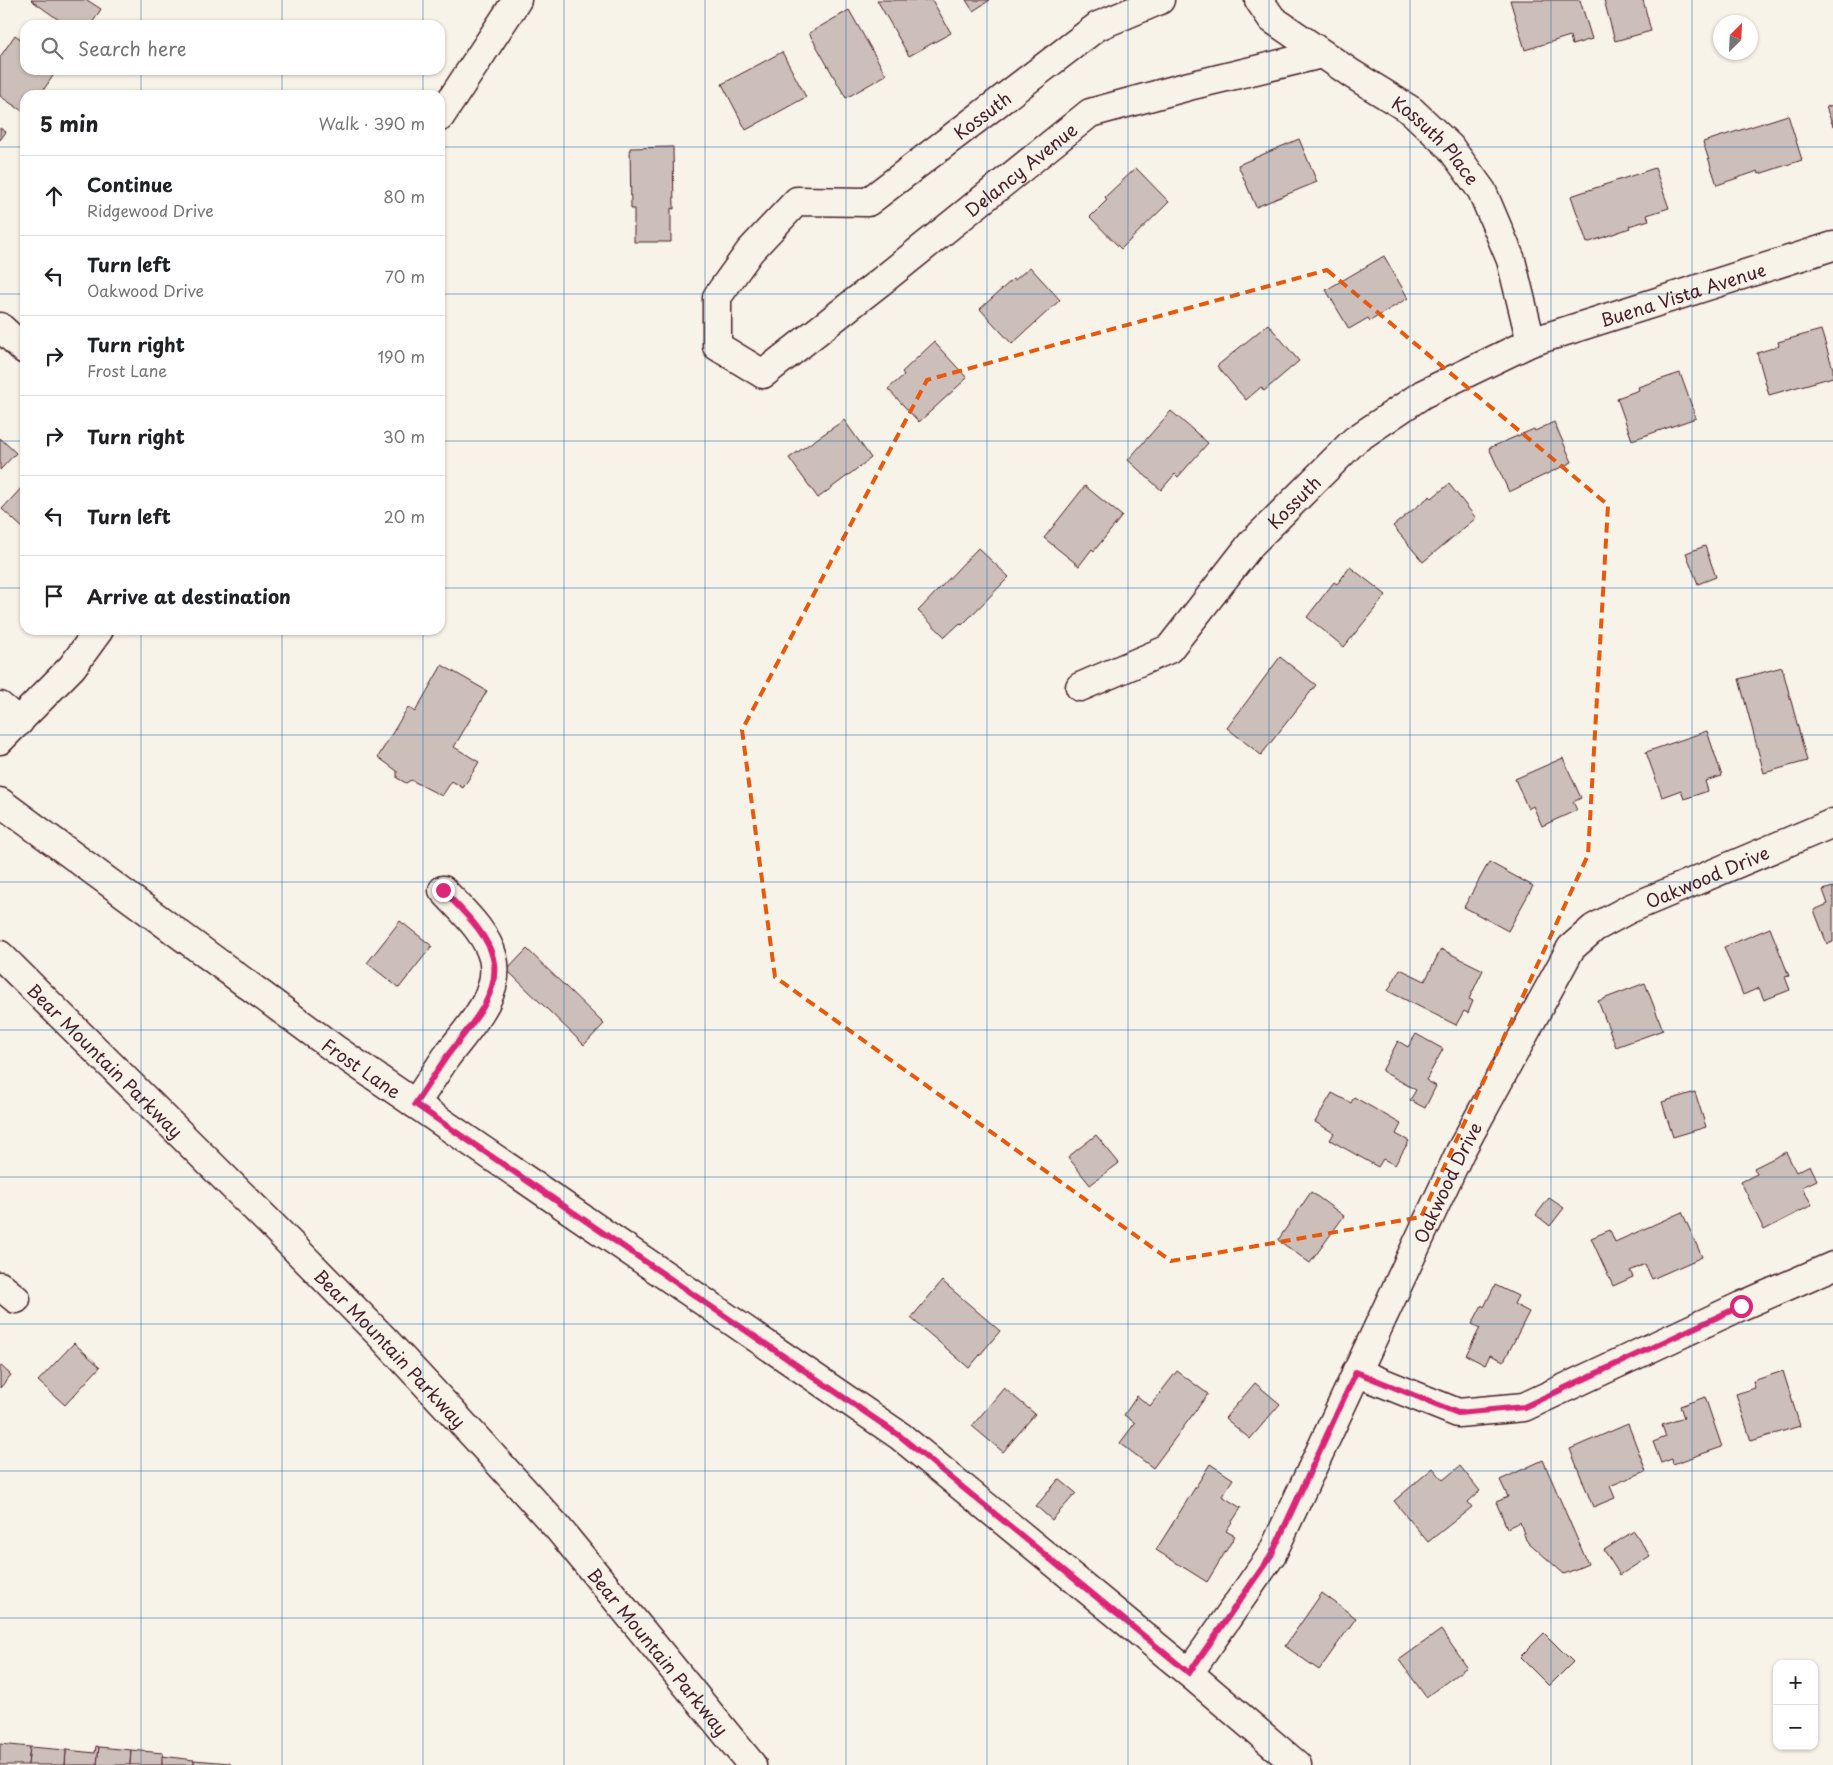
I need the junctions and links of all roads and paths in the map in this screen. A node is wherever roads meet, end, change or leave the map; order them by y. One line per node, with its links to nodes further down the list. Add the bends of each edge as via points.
1 (518, 0): 5 (main road)
2 (1160, 0): 10 (main road, Kossuth, via 1098,26 868,202 797,201 750,251 717,297 717,346)
3 (1258, 0): 4 (main road, Kossuth Place, via 1272,19)
4 (1322, 54): 8 (main road, Kossuth Place, via 1412,111 1456,154 1482,191 1511,260); 10 (main road, Delancy Avenue, via 1090,112)
5 (445, 110)
6 (1833, 246): 8 (main road, Buena Vista Avenue)
7 (0, 327): 9 (main road)
8 (1531, 342): 12 (main road, Kossuth, via 1422,394 1355,440 1251,544 1169,649)
9 (20, 345)
10 (763, 374)
11 (95, 635): 13 (main road, via 72,667)
12 (1080, 687)
13 (6, 723)
14 (0, 802): 18 (main road, Frost Lane, via 335,1049)
15 (1833, 823): 20 (main road, Oakwood Drive, via 1629,909 1594,928 1571,948 1460,1152)
16 (443, 890): 18 (main road, via 478,930 493,958 494,972 491,989 478,1016)
17 (0, 955): 22 (main road, Bear Mountain Parkway, via 270,1223 476,1438 557,1527)
18 (415, 1104): 21 (main road, Frost Lane, via 900,1436)
19 (1833, 1266): 20 (main road, via 1524,1407 1458,1413)
20 (1356, 1372): 21 (main road, Oakwood Drive, via 1272,1554)
21 (1189, 1673): 23 (main road, Frost Lane)
22 (752, 1765)
23 (1297, 1765)

